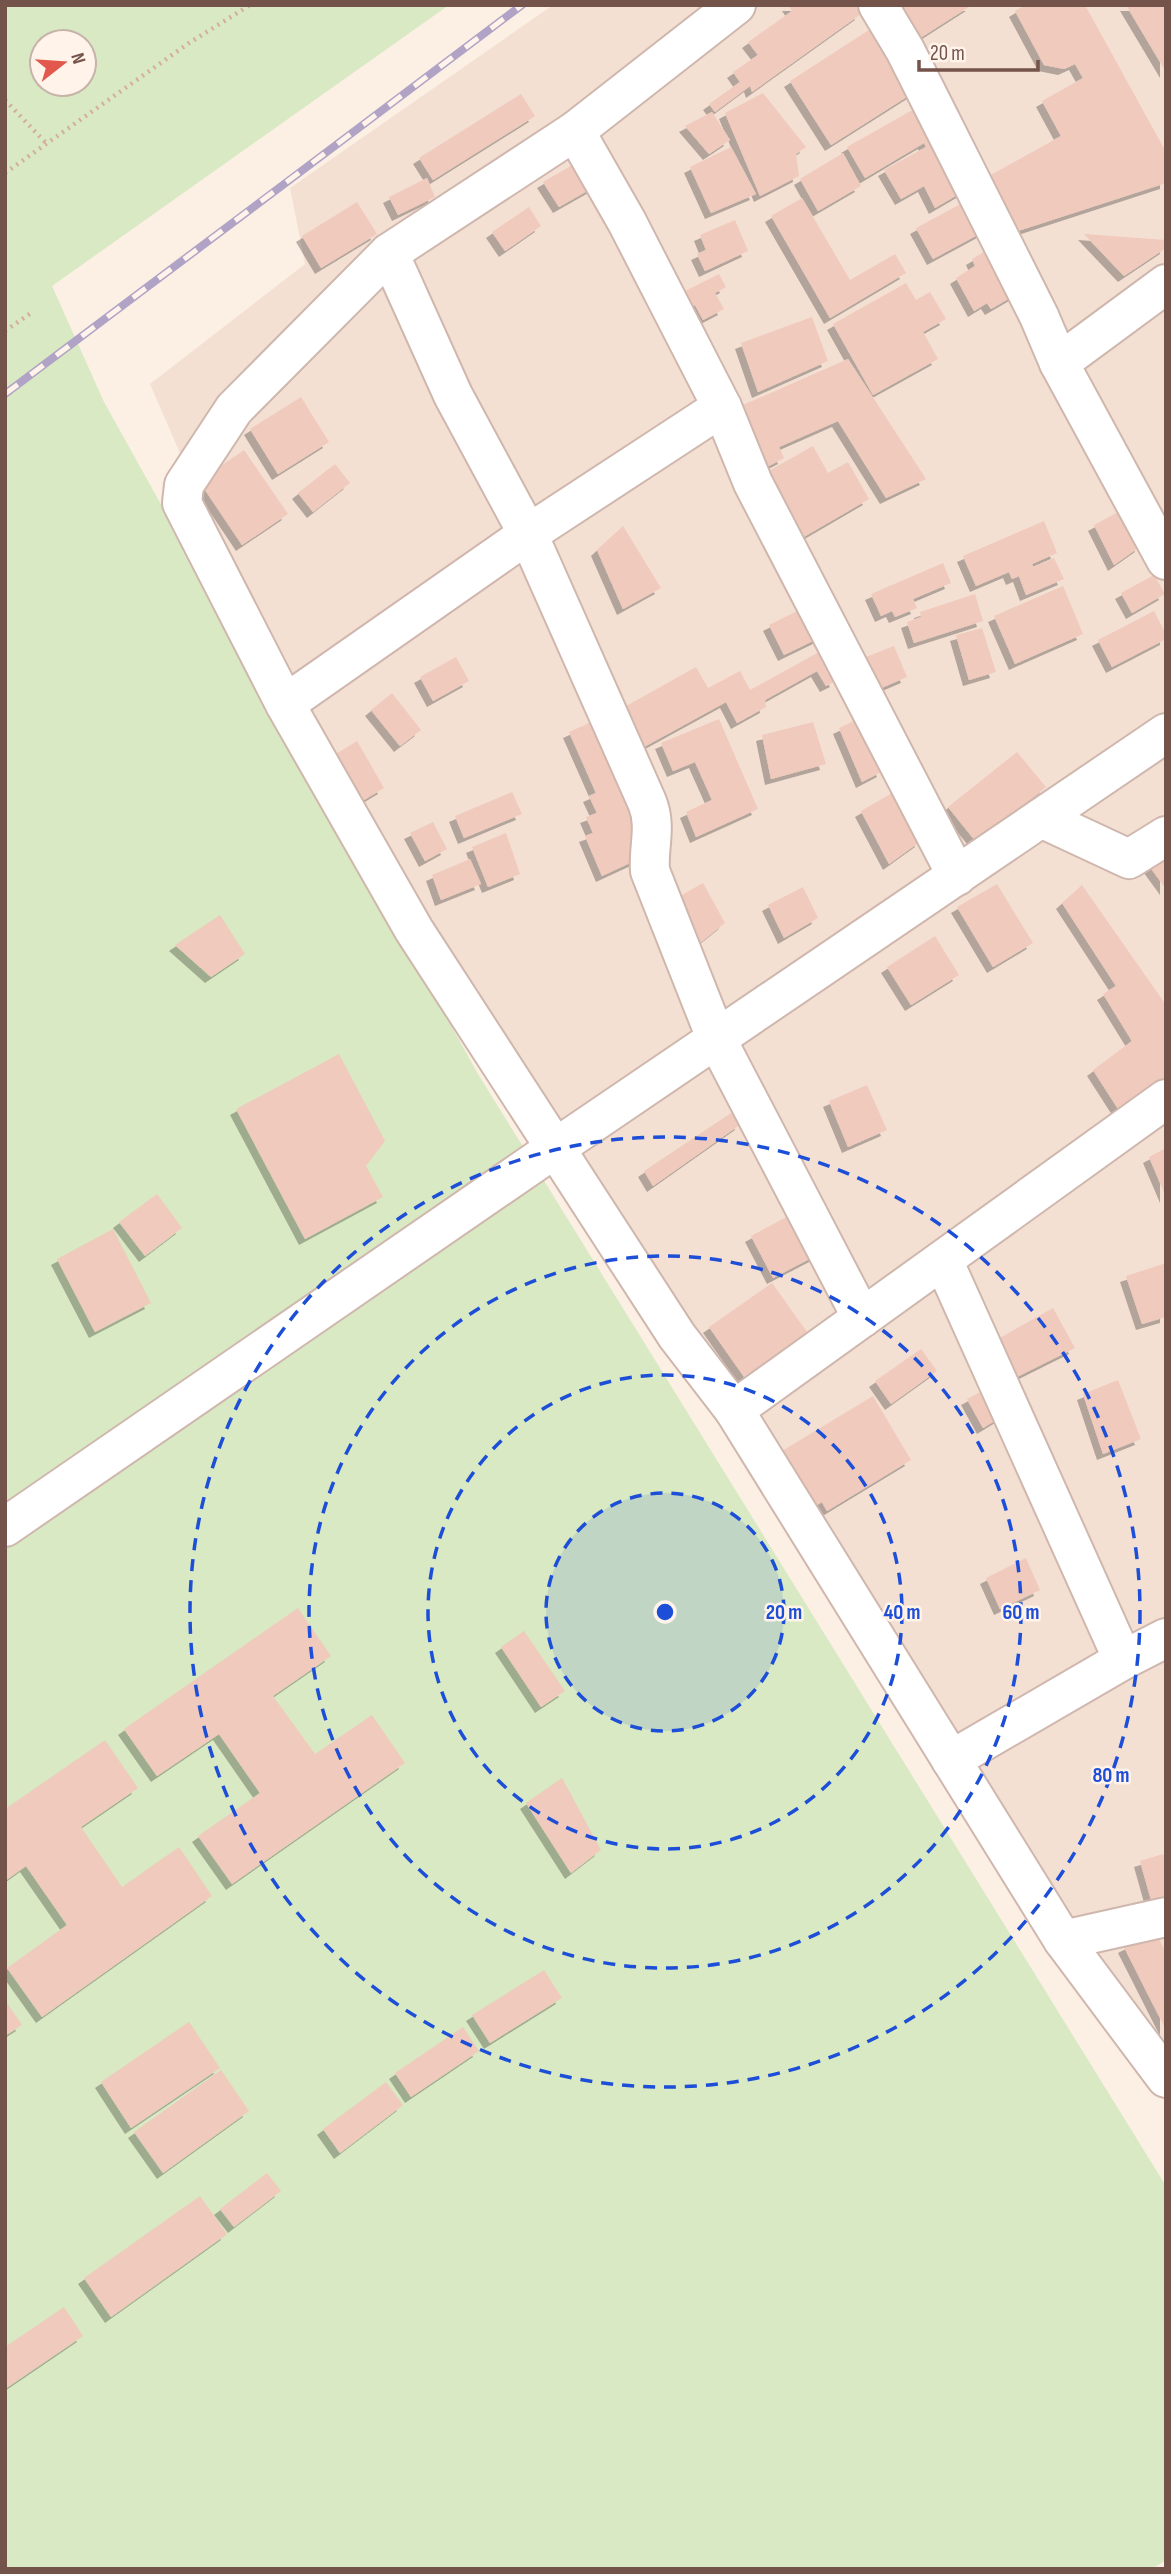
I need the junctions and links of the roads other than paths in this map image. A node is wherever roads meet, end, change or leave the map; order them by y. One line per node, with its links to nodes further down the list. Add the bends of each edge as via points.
1 (736, 5): 3 (street)
2 (878, 5): 6 (street, via 930,98)
3 (575, 131): 4 (street); 7 (street)
4 (389, 253): 9 (street, via 453,396); 11 (street, via 234,409 184,485 182,503)
5 (1166, 284): 6 (street)
6 (1059, 363): 8 (street)
7 (722, 408): 9 (street); 15 (street, via 753,483)
8 (1152, 504): 10 (street)
9 (528, 534): 11 (street); 16 (street, via 652,815 650,871)
10 (1166, 561)
11 (285, 704): 18 (street, via 414,930)
12 (1163, 745): 13 (street)
13 (1041, 818): 14 (street, via 1129,859); 15 (street)
14 (1166, 836)
15 (957, 877): 16 (street)
16 (716, 1038): 18 (street); 20 (street)
17 (1166, 1098): 19 (street)
18 (554, 1149): 21 (street, via 677,1336); 22 (street)
19 (943, 1260): 20 (street); 24 (street)
20 (862, 1318): 21 (street)
21 (734, 1410): 25 (street)
22 (5, 1527)
23 (1166, 1638): 24 (street)
24 (1123, 1660): 25 (street)
25 (951, 1760): 27 (street)
26 (1166, 1917): 27 (street)
27 (1063, 1940): 28 (street)
28 (1166, 2078)

